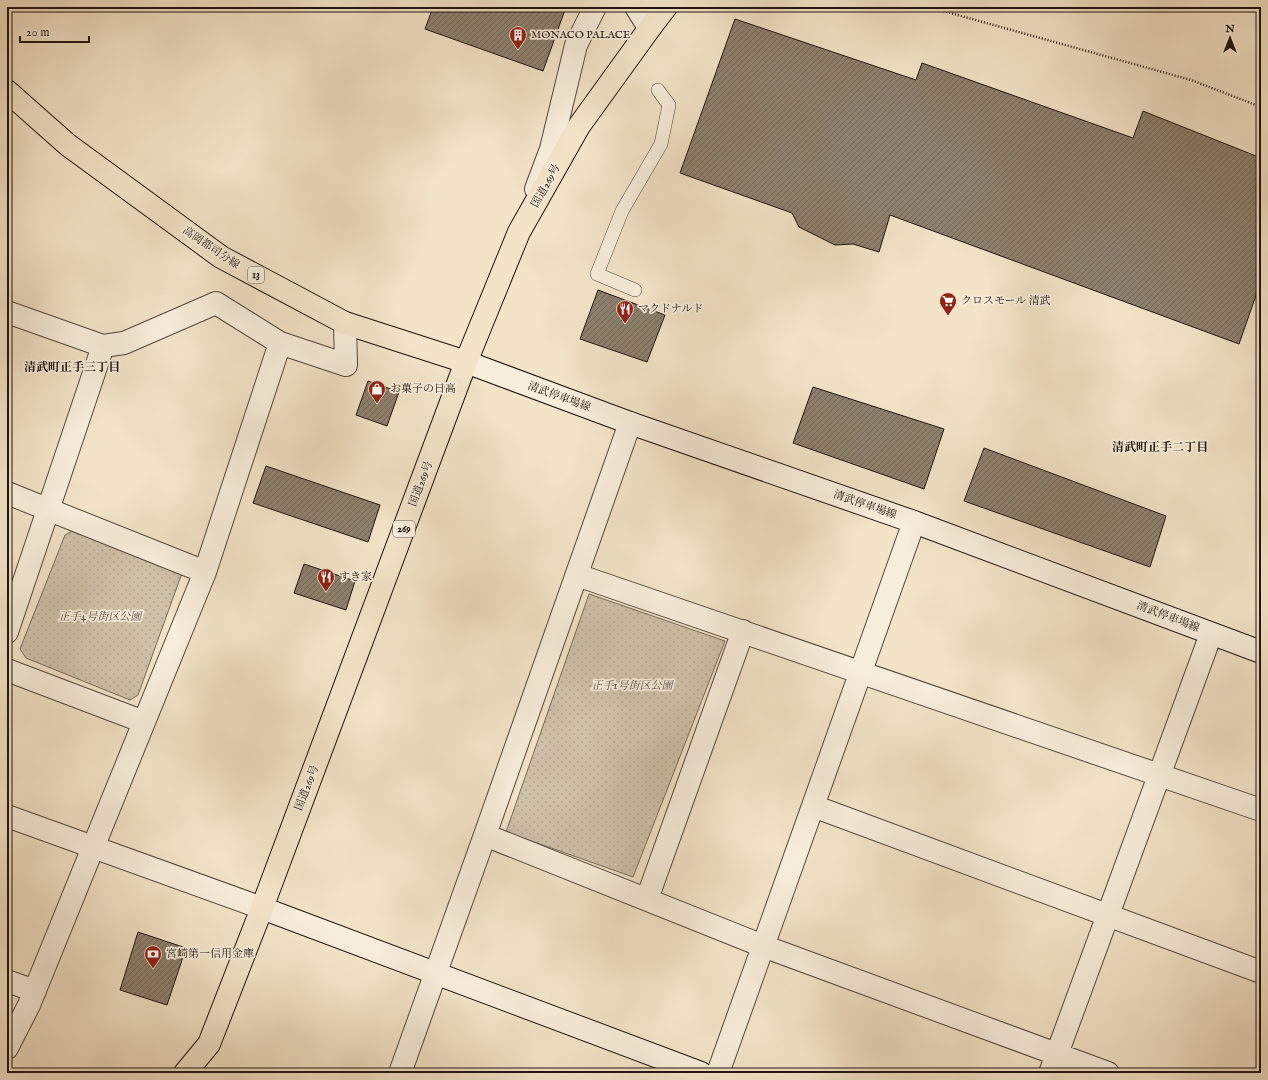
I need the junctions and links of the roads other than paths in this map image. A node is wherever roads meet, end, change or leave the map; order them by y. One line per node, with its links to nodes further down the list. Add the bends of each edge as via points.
1 (595, 7): 7 (street, via 576,45 551,149)
2 (636, 7): 4 (street, via 648,26)
3 (666, 7): 4 (main road, 国道269号 / 269)
4 (652, 25): 7 (main road, 国道269号 / 269, via 579,126)
5 (658, 90): 8 (lane, via 669,105 661,144 622,212 597,274)
6 (7, 91): 10 (main road, 高岡都司分線 / 13, via 68,145 221,257)
7 (520, 232): 13 (main road, 国道269号 / 269)
8 (635, 290)
9 (7, 312): 12 (street)
10 (345, 323): 11 (street, via 346,365); 13 (main road, 高岡都司分線 / 13)
11 (280, 343): 12 (street, via 216,303 124,343); 18 (street)
12 (103, 346): 16 (street)
13 (466, 362): 14 (street, 清武停車場線); 34 (main road, 国道269号 / 269)
14 (630, 423): 17 (street, 清武停車場線); 19 (street)
15 (7, 493): 16 (street)
16 (48, 510): 18 (street); 21 (street)
17 (914, 522): 22 (street, 清武停車場線); 25 (street)
18 (205, 572): 26 (street)
19 (577, 575): 20 (street); 31 (street)
20 (743, 631): 25 (street); 33 (street)
21 (7, 632)
22 (1211, 634): 23 (street, 清武停車場線); 27 (street)
23 (1261, 652)
24 (7, 670): 26 (street)
25 (861, 672): 27 (street); 28 (street)
26 (144, 722): 32 (street)
27 (1160, 775): 29 (street); 35 (street)
28 (813, 806): 35 (street); 36 (street)
29 (1261, 810)
30 (7, 816): 32 (street)
31 (485, 835): 33 (street); 38 (street)
32 (93, 847): 34 (street); 40 (street)
33 (647, 899): 36 (street)
34 (262, 908): 38 (street); 41 (main road, 国道269号 / 269)
35 (1108, 915): 37 (street); 43 (street)
36 (763, 946): 43 (street); 48 (street)
37 (1261, 972)
38 (436, 973): 46 (street); 47 (street)
39 (7, 981): 40 (street)
40 (35, 992): 42 (street)
41 (209, 1044): 44 (main road, 国道269号 / 269); 45 (main road)
42 (7, 1048)
43 (1054, 1064): 49 (street)
44 (185, 1073)
45 (198, 1073)
46 (400, 1073)
47 (701, 1073)
48 (718, 1073)
49 (1108, 1073)

